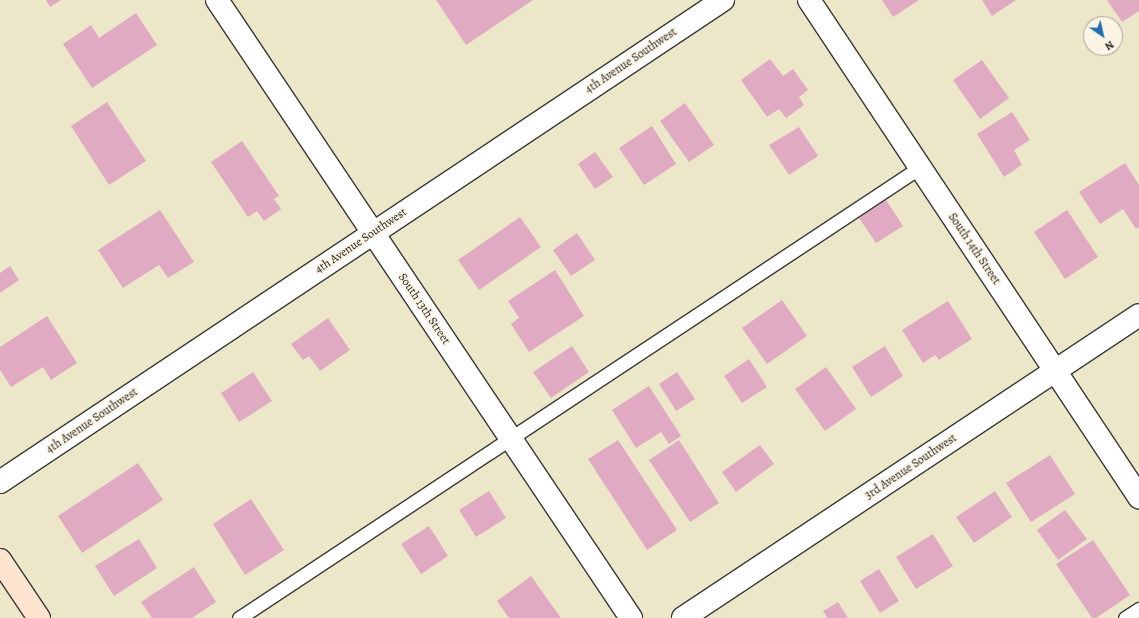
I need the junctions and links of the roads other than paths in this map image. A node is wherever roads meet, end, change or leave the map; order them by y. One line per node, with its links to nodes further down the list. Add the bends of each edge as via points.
1 (217, 0): 5 (street, South 13th Street)
2 (723, 0): 5 (street, 4th Avenue Southwest)
3 (809, 0): 4 (street, South 14th Street)
4 (919, 168): 7 (street, South 14th Street); 8 (lane)
5 (373, 233): 8 (street, South 13th Street); 9 (street, 4th Avenue Southwest)
6 (1139, 315): 7 (street, 3rd Avenue Southwest)
7 (1055, 371): 10 (street, South 14th Street); 16 (street, 3rd Avenue Southwest)
8 (510, 437): 14 (lane); 15 (street, South 13th Street)
9 (0, 482)
10 (1139, 497)
11 (0, 560): 13 (street)
12 (1139, 609): 17 (lane)
13 (39, 618)
14 (239, 618)
15 (631, 618)
16 (683, 618)
17 (1126, 618)

